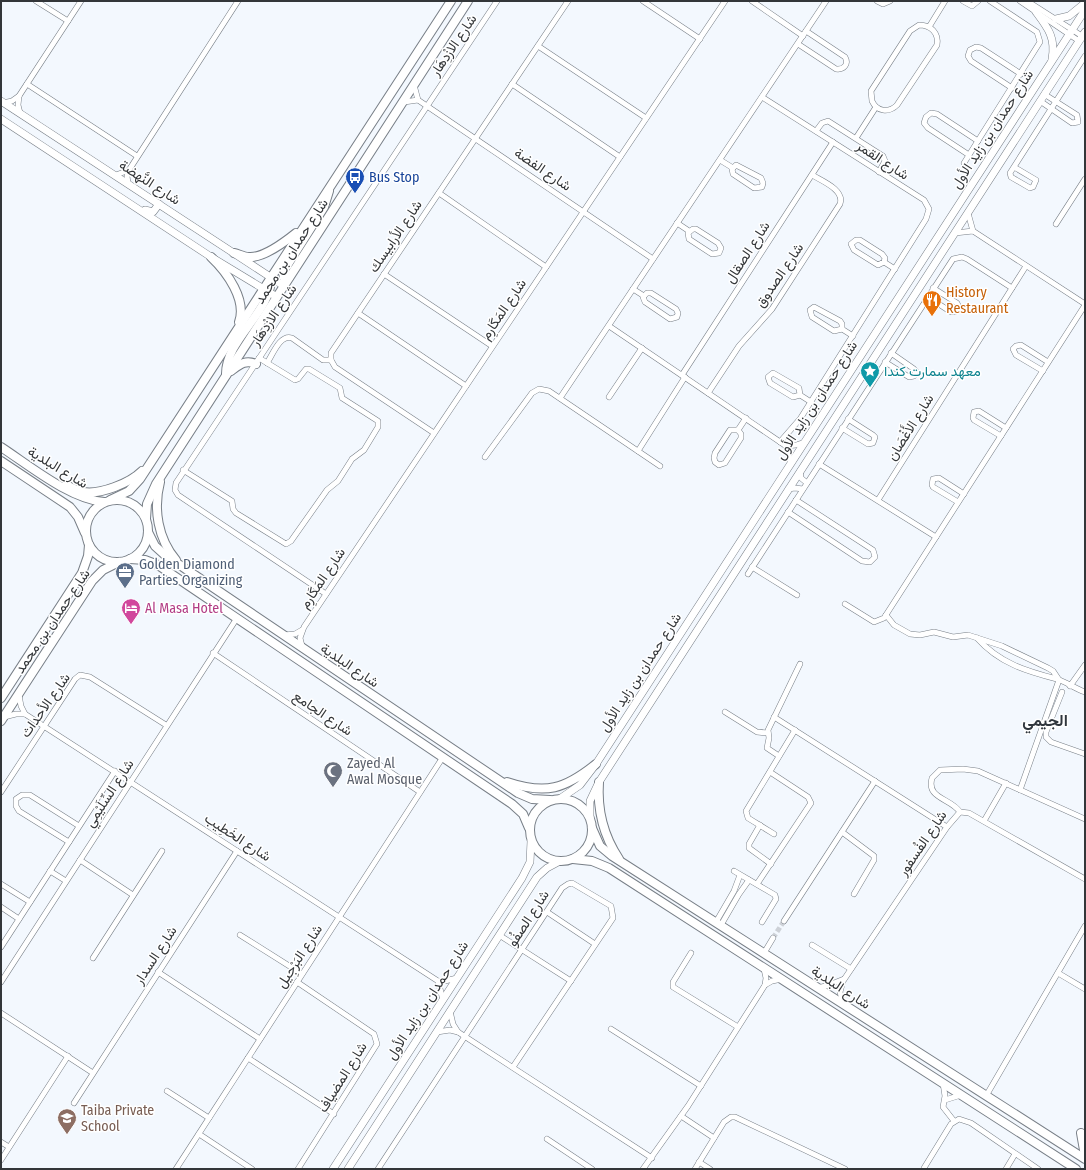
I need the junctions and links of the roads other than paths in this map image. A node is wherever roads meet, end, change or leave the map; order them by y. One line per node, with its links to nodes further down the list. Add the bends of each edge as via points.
1 (36, 1): 24 (street)
2 (81, 1): 24 (street)
3 (238, 1): 59 (street)
4 (451, 1): 71 (main road, شارع حمدان بن محمد)
5 (468, 1): 36 (main road, شارع حمدان بن محمد)
6 (497, 1): 47 (street, شارع الازْدِهَار)
7 (568, 1): 31 (street, شارع الأرابيسك)
8 (644, 1): 29 (street)
9 (725, 1): 29 (street, شارع المَكَارِم)
10 (752, 1): 27 (street)
11 (826, 1): 27 (street)
12 (876, 1): 13 (street, via 883,4)
13 (890, 1)
14 (945, 1): 25 (street)
15 (963, 1): 16 (street, via 972,6)
16 (978, 1)
17 (990, 1): 34 (street, via 1039,35 1040,42)
18 (1020, 1): 22 (street)
19 (1027, 1): 23 (street)
20 (1085, 3): 23 (main road, via 1069,16)
21 (1085, 10): 26 (main road, شارع حمدان بن زايد الأول)
22 (1036, 12): 26 (street); 33 (main road, via 1053,39)
23 (1056, 19): 26 (street)
24 (68, 21): 35 (street)
25 (929, 27): 48 (street, via 916,26 902,43 871,91 871,98); 48 (street, via 936,35 936,45 900,102 888,110)
26 (1071, 32): 28 (street); 33 (main road, شارع حمدان بن زايد الأول)
27 (805, 33): 30 (street); 30 (street, via 845,57 845,66 836,69)
28 (1082, 36): 39 (main road, شارع حمدان بن زايد الأول)
29 (700, 38): 51 (street, شارع المَكَارِم)
30 (798, 44): 41 (street)
31 (538, 46): 37 (street, شارع الأرابيسك); 51 (street)
32 (1085, 56): 44 (street)
33 (1051, 63): 132 (main road, شارع حمدان بن زايد الأول)
34 (1021, 74): 38 (street); 38 (street, via 981,48 970,50 968,56 971,61)
35 (27, 84): 40 (street); 59 (street)
36 (414, 84): 42 (street); 46 (main road, شارع حمدان بن محمد)
37 (512, 84): 54 (street, شارع الأرابيسك); 60 (street)
38 (1012, 88): 56 (street)
39 (1044, 94): 43 (main road, شارع حمدان بن زايد الأول); 44 (street)
40 (19, 96): 45 (street, via 12,101); 50 (street)
41 (762, 97): 53 (street, شارع القمر); 61 (street)
42 (418, 100): 46 (street); 47 (street, شارع الفضة)
43 (1040, 101): 49 (street); 76 (main road, شارع حمدان بن زايد الأول)
44 (1056, 101): 49 (street); 49 (street, via 1077,115 1078,122 1072,123)
45 (2, 102): 50 (main road, شارع النَّهضة)
46 (402, 102): 92 (main road, شارع حمدان بن محمد)
47 (427, 105): 54 (street, شارع الفضة); 111 (street, شارع الازْدِهَار)
48 (876, 107): 55 (street)
49 (1051, 109): 63 (street)
50 (20, 114): 67 (main road, شارع النَّهضة)
51 (646, 118): 60 (street, شارع المَكَارِم)
52 (1, 119): 72 (main road, شارع النَّهضة)
53 (816, 131): 55 (street, via 822,123 828,121); 57 (street, شارع القمر)
54 (475, 138): 73 (street, شارع الأرابيسك); 75 (street, شارع الفضة)
55 (856, 138): 66 (street, via 885,157)
56 (978, 141): 58 (street); 58 (street, via 937,114 931,113 926,116 924,123 928,128)
57 (833, 142): 66 (street, شارع القمر); 68 (street, شارع الصقال)
58 (969, 155): 62 (street)
59 (137, 156): 65 (street)
60 (620, 157): 75 (street, شارع المَكَارِم)
61 (720, 160): 64 (street); 77 (street)
62 (964, 163)
63 (1014, 167): 63 (street, via 1010,176 1033,188 1036,180)
64 (733, 168): 64 (street, via 736,165 741,166 762,179 763,185 758,189 754,188 733,174)
65 (129, 170): 67 (street); 70 (street)
66 (879, 172): 89 (street, شارع القمر, via 924,200 929,209 926,219)
67 (116, 175): 70 (main road, شارع النَّهضة)
68 (812, 175): 117 (street, شارع الصقال); 119 (street, شارع الصدوق, via 838,191 841,197 840,204 772,309 742,341)
69 (1085, 179): 78 (street)
70 (128, 183): 74 (main road, شارع النَّهضة)
71 (329, 188): 79 (main road, شارع حمدان بن محمد); 92 (main road, via 324,208 283,272 284,278)
72 (116, 193): 74 (main road, via 125,196 148,212 156,210); 84 (main road, شارع النَّهضة)
73 (439, 193): 88 (street); 90 (street, شارع الأرابيسك)
74 (159, 204): 83 (main road, شارع النَّهضة)
75 (583, 212): 85 (street, شارع الفضة); 88 (street, شارع المَكَارِم)
76 (968, 213): 81 (street); 82 (main road, شارع حمدان بن زايد الأول)
77 (677, 224): 80 (street); 85 (street)
78 (1056, 224)
79 (304, 225): 83 (main road, via 285,242 258,256 247,257); 91 (main road, شارع حمدان بن محمد)
80 (689, 231): 80 (street, via 694,228 702,232 720,244 720,251 712,254 689,238)
81 (973, 231): 82 (street); 87 (street)
82 (955, 233): 143 (main road, شارع حمدان بن زايد الأول)
83 (234, 253): 91 (main road, شارع النَّهضة)
84 (211, 257): 97 (main road, شارع النَّهضة); 106 (main road, via 226,273 240,302 241,316)
85 (653, 259): 94 (street)
86 (884, 262): 86 (street, via 882,254 860,240 852,242 854,250 878,265); 89 (street)
87 (1026, 266): 96 (street, شارع الأَغْصَان); 101 (street)
88 (546, 267): 107 (street, شارع المَكَارِم)
89 (895, 269): 105 (street, شارع القمر)
90 (384, 274): 102 (street, شارع الأرابيسك); 107 (street)
91 (271, 277): 93 (main road, شارع النَّهضة); 97 (main road, شارع حمدان بن محمد)
92 (290, 277): 93 (main road, شارع حمدان بن محمد)
93 (284, 286): 99 (main road, شارع حمدان بن محمد)
94 (633, 288): 98 (street); 103 (street)
95 (933, 288): 96 (street, via 953,259 962,257); 100 (street); 100 (street, via 957,303 957,311 951,312)
96 (1012, 288): 151 (street, شارع الأَغْصَان)
97 (266, 290): 99 (main road, شارع النَّهضة); 106 (main road, شارع حمدان بن محمد); 116 (main road, via 231,354)
98 (644, 296): 98 (street, via 651,293 676,309 678,316 670,319 645,302)
99 (277, 297): 116 (main road, شارع حمدان بن محمد)
100 (928, 297): 109 (street)
101 (1085, 305): 113 (street)
102 (358, 313): 110 (street, شارع الأرابيسك, via 333,350); 118 (street)
103 (609, 326): 108 (street); 122 (street)
104 (842, 329): 104 (street, via 840,321 818,307 811,309 812,317 834,331); 105 (street)
105 (853, 336): 123 (street, شارع القمر)
106 (230, 340): 138 (main road, شارع حمدان بن محمد)
107 (492, 346): 118 (street, شارع المَكَارِم)
108 (642, 348): 117 (street); 121 (street)
109 (891, 353): 112 (street); 112 (street, via 914,369 914,376 909,377)
110 (331, 360): 114 (street, via 323,360 287,337 282,340); 129 (street, via 335,367)
111 (257, 361): 114 (street); 116 (main road, via 243,363); 142 (street, شارع الازْدِهَار)
112 (885, 362): 125 (street)
113 (1048, 362): 115 (street); 115 (street, via 1021,345 1013,349 1016,355)
114 (267, 363): 142 (street, via 296,380 309,369 340,388 342,398 378,421 378,427 364,450 352,459 338,481 327,490 291,541 286,544 236,513 232,501)
115 (1042, 371): 127 (street)
116 (226, 375): 144 (main road, شارع حمدان بن محمد)
117 (684, 376): 119 (street); 135 (street, شارع الصقال)
118 (466, 386): 129 (street, شارع المَكَارِم)
119 (708, 393): 124 (street)
120 (800, 395): 120 (street, via 799,388 777,374 769,375 770,383 793,397); 123 (street)
121 (609, 397)
122 (560, 398): 135 (street); 136 (street, via 546,390 534,391)
123 (811, 402): 131 (street, شارع القمر)
124 (746, 418): 128 (street); 131 (street)
125 (848, 419): 126 (street); 126 (street, via 873,435 873,443 868,444)
126 (842, 428): 140 (street)
127 (1006, 428): 130 (street); 130 (street, via 979,412 972,415 974,420)
128 (738, 430): 128 (street, via 729,432 714,456 717,464 721,465 726,461 741,438)
129 (434, 433): 165 (street, شارع المَكَارِم)
130 (1001, 436): 149 (street)
131 (780, 442): 133 (street)
132 (805, 442): 133 (street); 139 (main road, شارع حمدان بن زايد الأول)
133 (786, 446): 139 (street)
134 (1, 447): 145 (main road, شارع البلدية)
135 (638, 451): 141 (street)
136 (485, 457)
137 (1, 461): 157 (main road, شارع البلدية, via 70,507)
138 (152, 461): 145 (main road, via 127,482 98,491 83,492); 152 (main road, شارع حمدان بن محمد, via 135,486 124,494)
139 (791, 462): 194 (main road, شارع حمدان بن زايد الأول)
140 (819, 464): 146 (street); 151 (street)
141 (660, 466)
142 (183, 470): 165 (street, شارع الازْدِهَار, via 175,487 178,495)
143 (800, 471): 146 (street); 147 (main road, شارع حمدان بن زايد الأول)
144 (162, 475): 155 (main road, شارع حمدان بن محمد, via 148,498); 162 (main road, via 156,511 164,541)
145 (48, 477): 152 (main road, شارع البلدية, via 88,500)
146 (807, 483): 148 (street)
147 (788, 489): 148 (street); 200 (main road, شارع حمدان بن زايد الأول)
148 (803, 490): 150 (street)
149 (964, 494): 153 (street); 153 (street, via 939,478 933,479 934,487)
150 (796, 500): 154 (street); 154 (street, via 873,550 873,560 862,560)
151 (878, 500): 158 (street)
152 (106, 501): 155 (main road, via 118,499 131,503); 157 (main road, via 92,512 88,519)
153 (958, 502): 158 (street)
154 (788, 512): 163 (street)
155 (146, 519): 156 (main road)
156 (148, 532): 160 (main road, via 140,551); 162 (main road, شارع البلدية, via 159,551)
157 (86, 534): 159 (main road)
158 (936, 537): 168 (street)
159 (88, 545): 161 (main road, via 104,560); 182 (main road, شارع حمدان بن محمد, via 88,556 82,573)
160 (130, 559): 161 (main road); 169 (main road, شارع البلدية, via 145,560 158,565)
161 (118, 562): 181 (main road, شارع حمدان بن محمد, via 102,570 92,581)
162 (181, 566): 171 (main road, شارع البلدية)
163 (752, 567): 164 (street); 166 (street)
164 (748, 574)
165 (326, 594): 170 (street, شارع المَكَارِم)
166 (796, 595)
167 (845, 604): 168 (street, via 874,622)
168 (886, 615): 172 (street, via 894,625 910,634 934,632 949,637 968,635)
169 (236, 618): 174 (street, شارع السِّلَيْمِي); 193 (main road, شارع البلدية)
170 (302, 630): 171 (street, شارع المَكَارِم, via 291,635); 173 (street, شارع المَكَارِم, via 300,642)
171 (283, 635): 173 (main road, شارع البلدية)
172 (977, 638): 177 (street, via 1002,646 1048,668); 177 (street, via 1002,660 1033,674)
173 (304, 649): 197 (main road, شارع البلدية)
174 (213, 653): 187 (street, شارع السِّلَيْمِي); 204 (street, شارع الجامع)
175 (800, 664): 185 (street)
176 (1085, 665): 178 (street)
177 (1059, 680): 178 (street); 202 (street)
178 (1070, 686): 180 (street)
179 (1062, 692): 191 (street, via 1046,737 1051,742)
180 (1085, 692)
181 (19, 694): 184 (street, via 19,702); 186 (main road, شارع حمدان بن محمد)
182 (1, 698)
183 (725, 712): 190 (street, via 757,732)
184 (25, 714): 186 (street, via 11,715); 188 (street, شارع الخَطِيب)
185 (774, 717): 189 (street); 190 (street)
186 (2, 720)
187 (166, 725): 188 (street, شارع الأحداث, via 84,675 75,679); 198 (street, شارع السِّلَيْمِي)
188 (44, 726): 195 (street, شارع الخَطِيب); 203 (street, شارع الأحداث)
189 (795, 730): 192 (street); 199 (street)
190 (768, 733): 192 (street, via 767,748)
191 (1085, 754)
192 (779, 756): 196 (street)
193 (443, 757): 204 (street, شارع البَرْجِيل); 214 (main road, شارع البلدية, via 512,804 523,814)
194 (596, 764): 197 (main road, via 572,782 552,787 524,788); 205 (main road, شارع حمدان بن زايد الأول, via 580,785)
195 (115, 771): 198 (street, شارع الخَطِيب); 212 (street, شارع السِّلَيْمِي)
196 (770, 772): 211 (street, via 746,811 747,817); 226 (street, via 811,801)
197 (498, 780): 206 (main road, شارع البلدية, via 524,797)
198 (130, 781): 221 (street, شارع الخَطِيب); 223 (street, شارع السِّلَيْمِي)
199 (875, 781): 213 (street); 216 (street)
200 (599, 782): 208 (main road, شارع حمدان بن زايد الأول, via 590,801); 225 (main road, via 598,802 602,820 610,844)
201 (1006, 783): 202 (street); 207 (street, via 974,770 948,768 937,772 931,782 932,790); 210 (street)
202 (1020, 790): 209 (street)
203 (1, 792)
204 (420, 792): 240 (street, شارع البَرْجِيل)
205 (561, 798): 206 (main road); 208 (main road, via 581,806)
206 (550, 800): 214 (main road, via 536,811)
207 (960, 812): 210 (street, شارع الفُسفور, via 966,811); 213 (street, شارع الفُسفور)
208 (590, 817): 215 (main road)
209 (1085, 819)
210 (984, 821): 230 (street, شارع الفُسفور)
211 (760, 825): 217 (street); 226 (street, via 749,848)
212 (79, 826): 219 (street, شارع السِّلَيْمِي); 219 (street, شارع السِّلَيْمِي, via 30,795 22,795 16,799 19,811)
213 (947, 827): 257 (street, شارع الفُسفور)
214 (529, 828): 218 (main road)
215 (592, 828): 222 (main road, via 587,847); 225 (main road, شارع البلدية, via 600,846)
216 (842, 832): 235 (street, via 874,856); 242 (street)
217 (774, 834)
218 (531, 841): 224 (main road, via 540,853 552,860); 261 (main road, شارع حمدان بن زايد الأول, via 530,862 522,878)
219 (69, 842): 227 (street, شارع السِّلَيْمِي)
220 (162, 851): 236 (street)
221 (237, 851): 240 (street, شارع الخَطِيب); 258 (street, شارع السدار)
222 (573, 859): 224 (main road); 256 (main road, شارع البلدية, via 592,861 608,868)
223 (80, 860): 231 (street, شارع السِّلَيْمِي); 236 (street)
224 (560, 861): 247 (main road, شارع حمدان بن زايد الأول, via 537,877)
225 (620, 861): 244 (main road, شارع البلدية)
226 (770, 864): 234 (street)
227 (50, 871): 231 (street); 237 (street, شارع السِّلَيْمِي)
228 (734, 871): 229 (street)
229 (740, 875): 232 (street); 244 (street)
230 (1085, 879)
231 (66, 880): 266 (street, شارع السِّلَيْمِي)
232 (749, 880): 234 (street); 244 (street)
233 (1, 884): 237 (street)
234 (757, 884): 243 (street, via 776,896)
235 (854, 894)
236 (133, 895): 255 (street)
237 (30, 902): 241 (street, شارع السِّلَيْمِي)
238 (1, 907): 241 (street)
239 (547, 912): 249 (street); 249 (street, شارع الصفُو, via 562,888 572,883 611,906 613,918); 252 (street, شارع الصفُو)
240 (339, 917): 260 (street, شارع البَرْجِيل); 264 (street, شارع الخَطِيب)
241 (19, 919): 251 (street, شارع السِّلَيْمِي)
242 (784, 920)
243 (762, 922)
244 (718, 924): 254 (main road, شارع البلدية)
245 (1085, 926): 259 (street)
246 (240, 935): 260 (street)
247 (499, 935): 252 (street); 273 (main road, شارع حمدان بن زايد الأول)
248 (773, 938): 254 (street)
249 (595, 944): 265 (street, شارع الصفُو)
250 (812, 945): 257 (street)
251 (1, 947)
252 (522, 950): 265 (street); 279 (street, شارع الصفُو)
253 (691, 953): 275 (street, via 673,982 673,988)
254 (764, 953): 269 (main road, شارع البلدية)
255 (93, 958)
256 (763, 967): 263 (main road, شارع البلدية); 268 (street)
257 (852, 969): 262 (street, شارع الفُسفور)
258 (158, 972): 280 (street); 284 (street, شارع السدار)
259 (1058, 973): 270 (street); 289 (street)
260 (302, 974): 267 (street, شارع البَرْجِيل)
261 (457, 978): 264 (street); 271 (main road, شارع حمدان بن زايد الأول)
262 (845, 978): 269 (street, شارع الفُسفور, via 835,984); 272 (street, شارع الفُسفور, via 840,992)
263 (783, 979): 268 (street); 285 (main road, شارع البلدية)
264 (438, 981): 271 (street)
265 (571, 981): 283 (street, شارع الصفُو)
266 (1, 982)
267 (297, 982): 280 (street, شارع البَرْجِيل); 292 (street, شارع المضياف, via 371,1032 377,1040 376,1048)
268 (765, 985): 275 (street)
269 (818, 988): 272 (main road, شارع البلدية)
270 (1085, 989)
271 (443, 1000): 311 (main road, شارع حمدان بن زايد الأول)
272 (842, 1004): 289 (main road, شارع البلدية)
273 (450, 1011): 277 (main road, شارع حمدان بن زايد الأول); 278 (street)
274 (1, 1013): 281 (street)
275 (738, 1027): 286 (street)
276 (611, 1029): 286 (street)
277 (436, 1032): 278 (street); 312 (main road, شارع حمدان بن زايد الأول)
278 (458, 1032): 279 (street)
279 (465, 1036): 283 (street); 313 (street, شارع الصفُو)
280 (260, 1039): 282 (street, شارع البَرْجِيل)
281 (68, 1056): 284 (street); 301 (street)
282 (248, 1058): 292 (street); 294 (street, شارع البَرْجِيل)
283 (513, 1067): 303 (street)
284 (93, 1073): 291 (street, شارع السدار)
285 (942, 1082): 288 (main road, شارع البلدية); 290 (street)
286 (701, 1086): 293 (street)
287 (167, 1092): 294 (street)
288 (963, 1095): 290 (street); 321 (main road, شارع البلدية)
289 (986, 1096): 304 (main road, شارع البلدية)
290 (946, 1100): 295 (street, via 943,1107)
291 (74, 1103)
292 (334, 1114): 310 (street, شارع المضياف)
293 (681, 1116): 298 (street); 303 (street)
294 (209, 1118): 297 (street, شارع البَرْجِيل)
295 (954, 1121): 302 (street, via 964,1120 971,1123); 307 (street)
296 (1082, 1133): 304 (main road)
297 (198, 1134): 308 (street, شارع البَرْجِيل); 309 (street)
298 (714, 1138): 306 (street); 318 (street, via 727,1119 735,1117)
299 (547, 1139): 314 (street)
300 (1, 1142): 301 (street)
301 (9, 1147): 305 (street)
302 (1015, 1154): 319 (street); 320 (street)
303 (652, 1158): 315 (street)
304 (1085, 1158)
305 (1, 1160)
306 (699, 1162): 316 (street); 317 (street)
307 (924, 1168)
308 (176, 1169)
309 (252, 1169)
310 (298, 1169)
311 (333, 1169)
312 (348, 1169)
313 (378, 1169)
314 (592, 1169)
315 (643, 1169)
316 (695, 1169)
317 (710, 1169)
318 (845, 1169)
319 (1006, 1169)
320 (1038, 1169)
321 (1076, 1169)

